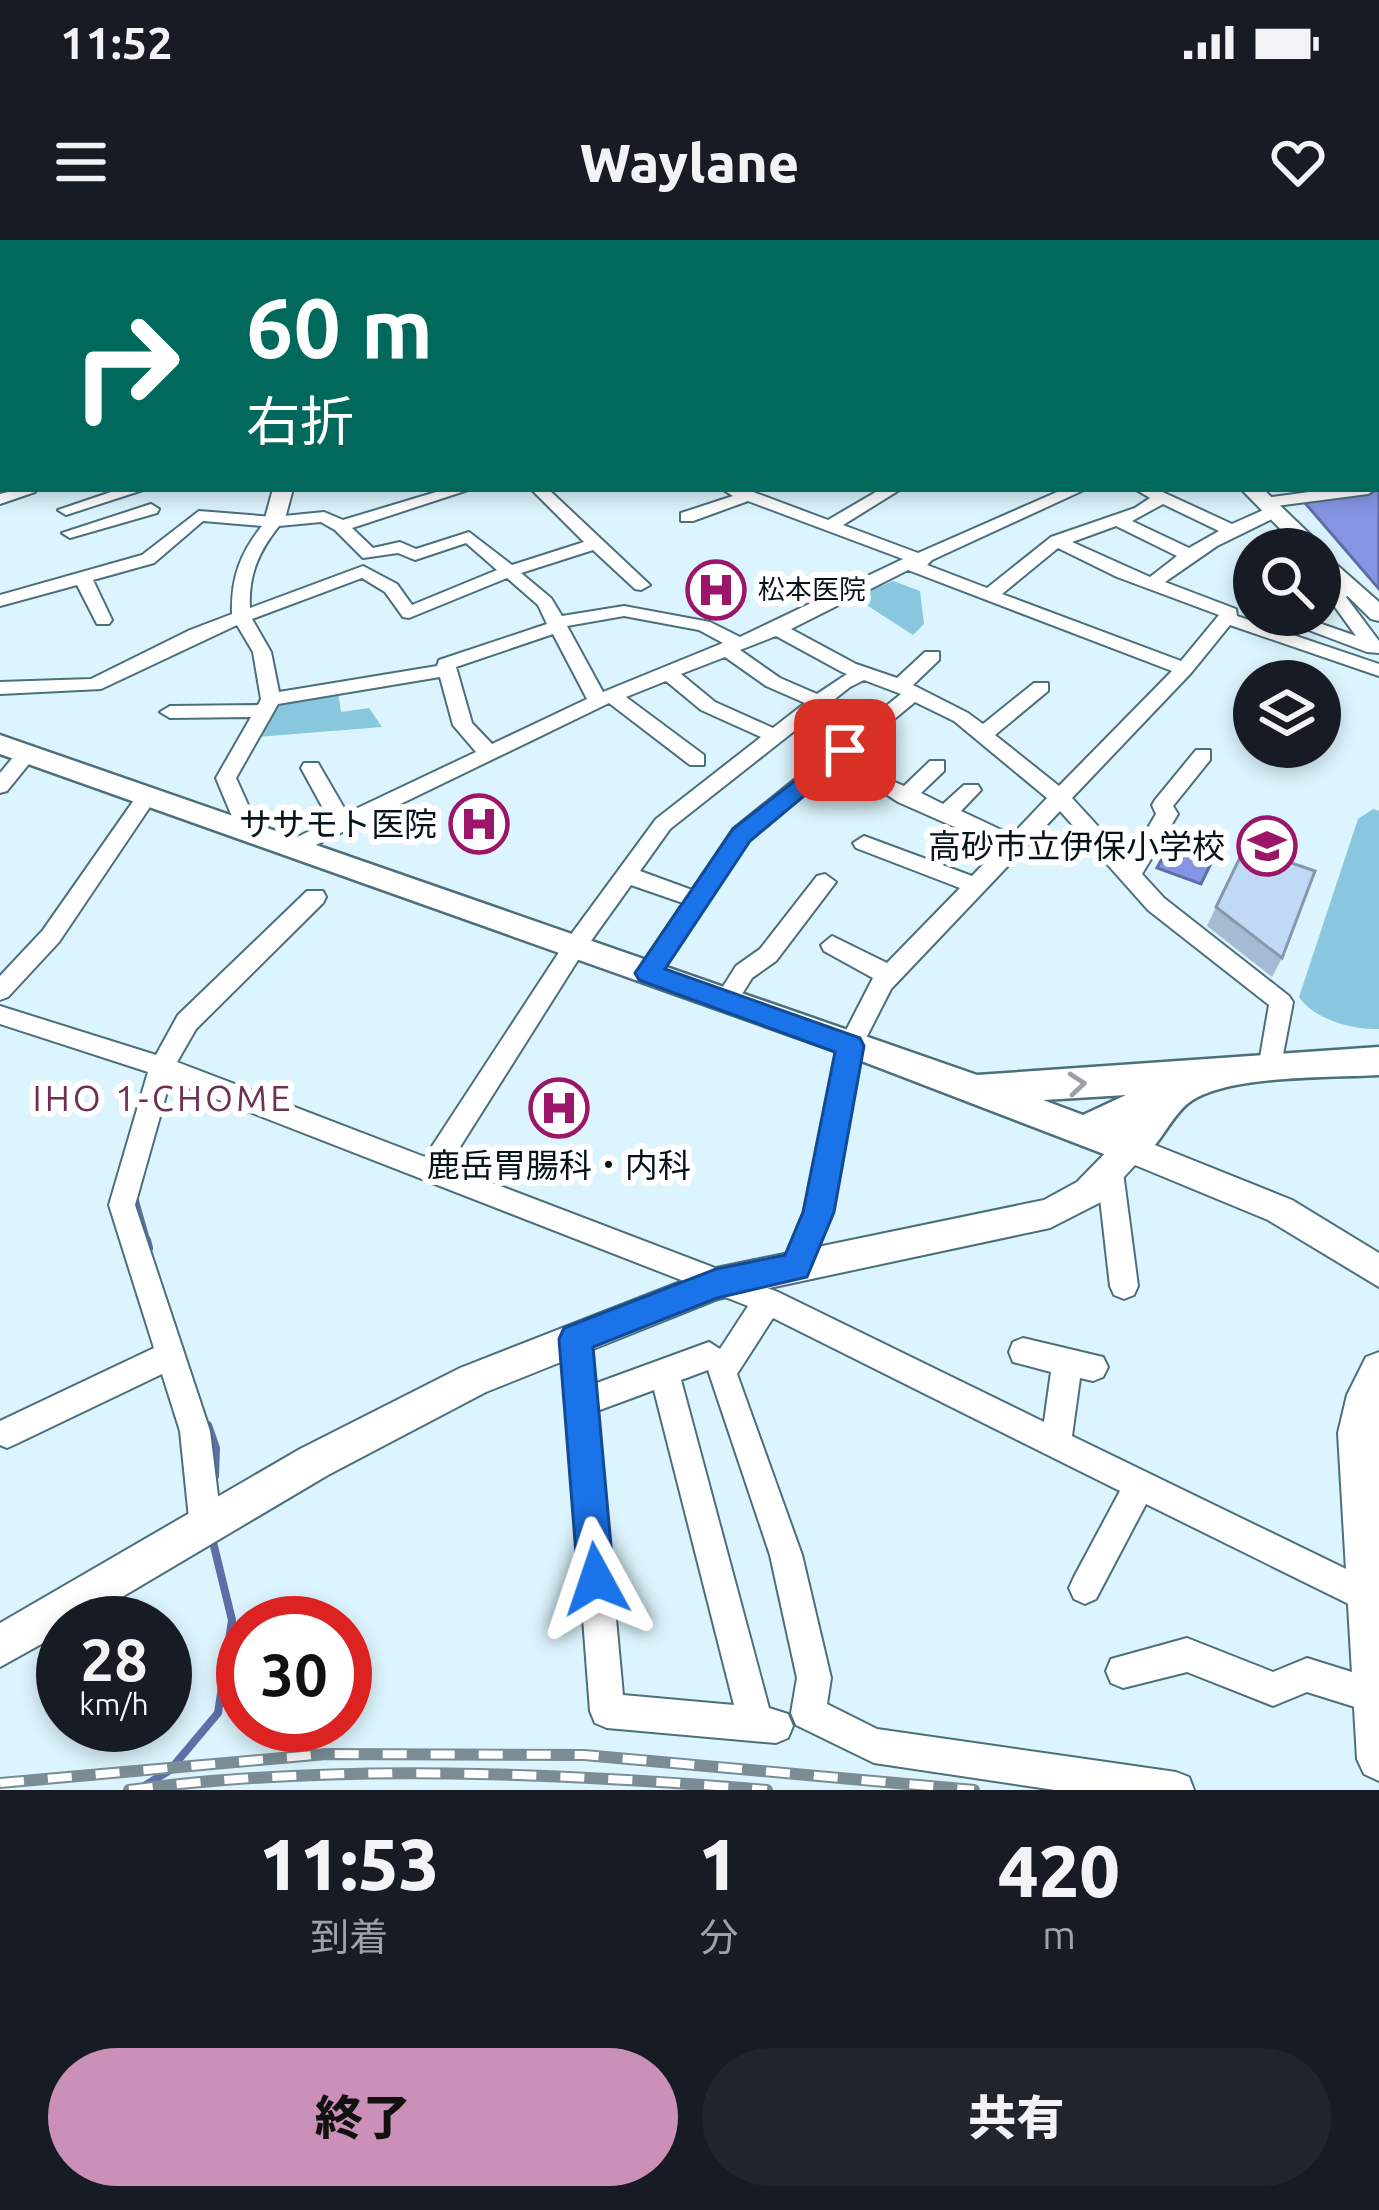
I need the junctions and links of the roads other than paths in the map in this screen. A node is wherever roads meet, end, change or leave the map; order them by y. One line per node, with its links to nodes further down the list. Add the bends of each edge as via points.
1 (27, 492): 13 (street)
2 (132, 492): 16 (street, via 75,523)
3 (140, 492): 16 (street)
4 (282, 492): 18 (street)
5 (453, 492): 19 (street)
6 (542, 492): 25 (street)
7 (738, 492): 11 (street)
8 (888, 492): 20 (street)
9 (1149, 492): 12 (street)
10 (1342, 492): 14 (street)
11 (748, 496): 17 (street); 20 (street)
12 (1161, 498): 15 (street); 22 (street)
13 (0, 499)
14 (1264, 501): 21 (street); 22 (street)
15 (1082, 504): 24 (street); 26 (street); 27 (street)
16 (151, 509): 23 (street)
17 (687, 517)
18 (274, 522): 19 (street, via 324,518); 23 (street, via 199,516); 37 (street, via 252,549)
19 (341, 526): 28 (street, via 369,554 387,547 415,555 469,537)
20 (829, 526): 27 (street)
21 (1291, 528)
22 (1228, 529): 26 (street)
23 (172, 541): 29 (street, via 148,559)
24 (1058, 541): 30 (street); 32 (street)
25 (596, 544): 28 (street); 31 (street)
26 (1187, 554): 30 (street)
27 (915, 563): 32 (street); 43 (street)
28 (512, 570): 37 (street, via 409,613 391,588 363,571); 42 (street)
29 (82, 578): 34 (street); 41 (street)
30 (1153, 583): 39 (street, via 1230,613)
31 (640, 585)
32 (990, 595): 48 (street)
33 (1341, 595): 36 (street)
34 (0, 601)
35 (1341, 601): 40 (street)
36 (1379, 614)
37 (241, 615): 53 (street, via 94,686); 58 (street, via 262,652)
38 (1341, 615): 40 (street)
39 (1226, 618): 48 (street); 50 (street)
40 (1353, 618): 46 (street)
41 (103, 620)
42 (556, 625): 45 (street, via 624,611 704,626); 49 (street, via 446,664); 56 (street)
43 (777, 629): 45 (street); 52 (street)
44 (1336, 636): 46 (street)
45 (731, 645): 51 (street); 57 (street, via 773,682)
46 (1377, 651)
47 (932, 656): 55 (street)
48 (1184, 669): 74 (street)
49 (448, 670): 58 (street); 59 (street)
50 (1379, 670)
51 (667, 672): 56 (street); 63 (street, via 708,706)
52 (865, 672): 55 (street); 57 (street)
53 (0, 688)
54 (1041, 688): 62 (street)
55 (907, 689): 62 (street); 87 (street, via 741,835)
56 (605, 699): 65 (street); 67 (street)
57 (818, 702): 63 (street)
58 (269, 705): 60 (street); 78 (street, via 226,778)
59 (459, 708): 61 (street); 65 (street, via 463,725)
60 (170, 712)
61 (433, 716)
62 (982, 735): 74 (street)
63 (776, 736): 82 (street, via 663,824)
64 (14, 749): 71 (street); 75 (main road)
65 (490, 754): 77 (street)
66 (1203, 755): 83 (street, via 1162,805 1167,814)
67 (697, 760)
68 (937, 766): 73 (street)
69 (311, 768): 77 (street)
70 (876, 781): 73 (street)
71 (0, 786)
72 (970, 790): 76 (street)
73 (905, 796): 76 (street)
74 (1059, 796): 80 (street); 83 (street)
75 (146, 798): 78 (main road); 92 (street, via 51,936)
76 (944, 815): 80 (street)
77 (343, 826): 81 (street)
78 (251, 836): 81 (main road)
79 (863, 843): 85 (street)
80 (1013, 844): 85 (street)
81 (291, 850): 89 (main road)
82 (627, 875): 87 (street); 89 (street)
83 (1130, 875): 98 (street, via 1282,1002)
84 (825, 881): 93 (street)
85 (973, 885): 91 (street)
86 (315, 897): 97 (street, via 187,1022)
87 (694, 899): 90 (street)
88 (832, 945): 91 (street)
89 (575, 946): 90 (main road); 104 (street)
90 (648, 973): 93 (main road)
91 (890, 976): 95 (street)
92 (0, 992)
93 (726, 1001): 95 (main road)
94 (0, 1015): 97 (street)
95 (850, 1046): 100 (main road); 105 (street, via 818,1212)
96 (1379, 1060): 98 (main road)
97 (162, 1066): 104 (street); 112 (street, via 122,1205)
98 (1270, 1070): 99 (main road)
99 (1220, 1075): 100 (main road, one-way to 99); 101 (main road)
100 (961, 1085): 102 (main road)
101 (1176, 1093): 102 (main road); 103 (main road)
102 (1085, 1131): 103 (main road)
103 (1120, 1161): 105 (street, via 1089,1192 1050,1213); 106 (street, via 1280,1210); 108 (street)
104 (430, 1172): 107 (street)
105 (796, 1267): 107 (street)
106 (1379, 1271)
107 (716, 1284): 109 (street); 110 (street)
108 (1124, 1286)
109 (768, 1301): 118 (street); 127 (street, via 722,1372 786,1556 814,1678 808,1713 874,1746)
110 (576, 1339): 116 (street); 120 (street, via 392,1419)
111 (1023, 1352): 118 (street, via 1080,1365)
112 (170, 1355): 117 (street); 120 (street, via 195,1431)
113 (709, 1357): 115 (street)
114 (1379, 1369): 122 (street, via 1357,1433)
115 (665, 1375): 116 (street); 116 (street, via 766,1724 608,1711)
116 (581, 1403)
117 (7, 1433)
118 (1056, 1442): 119 (street)
119 (1140, 1484): 121 (street); 122 (street)
120 (206, 1528): 123 (street)
121 (1085, 1588)
122 (1367, 1598): 125 (street)
123 (0, 1646)
124 (1123, 1671): 125 (street, via 1186,1655 1274,1689 1307,1675)
125 (1374, 1696): 126 (street)
126 (1379, 1759)
127 (1176, 1790)

